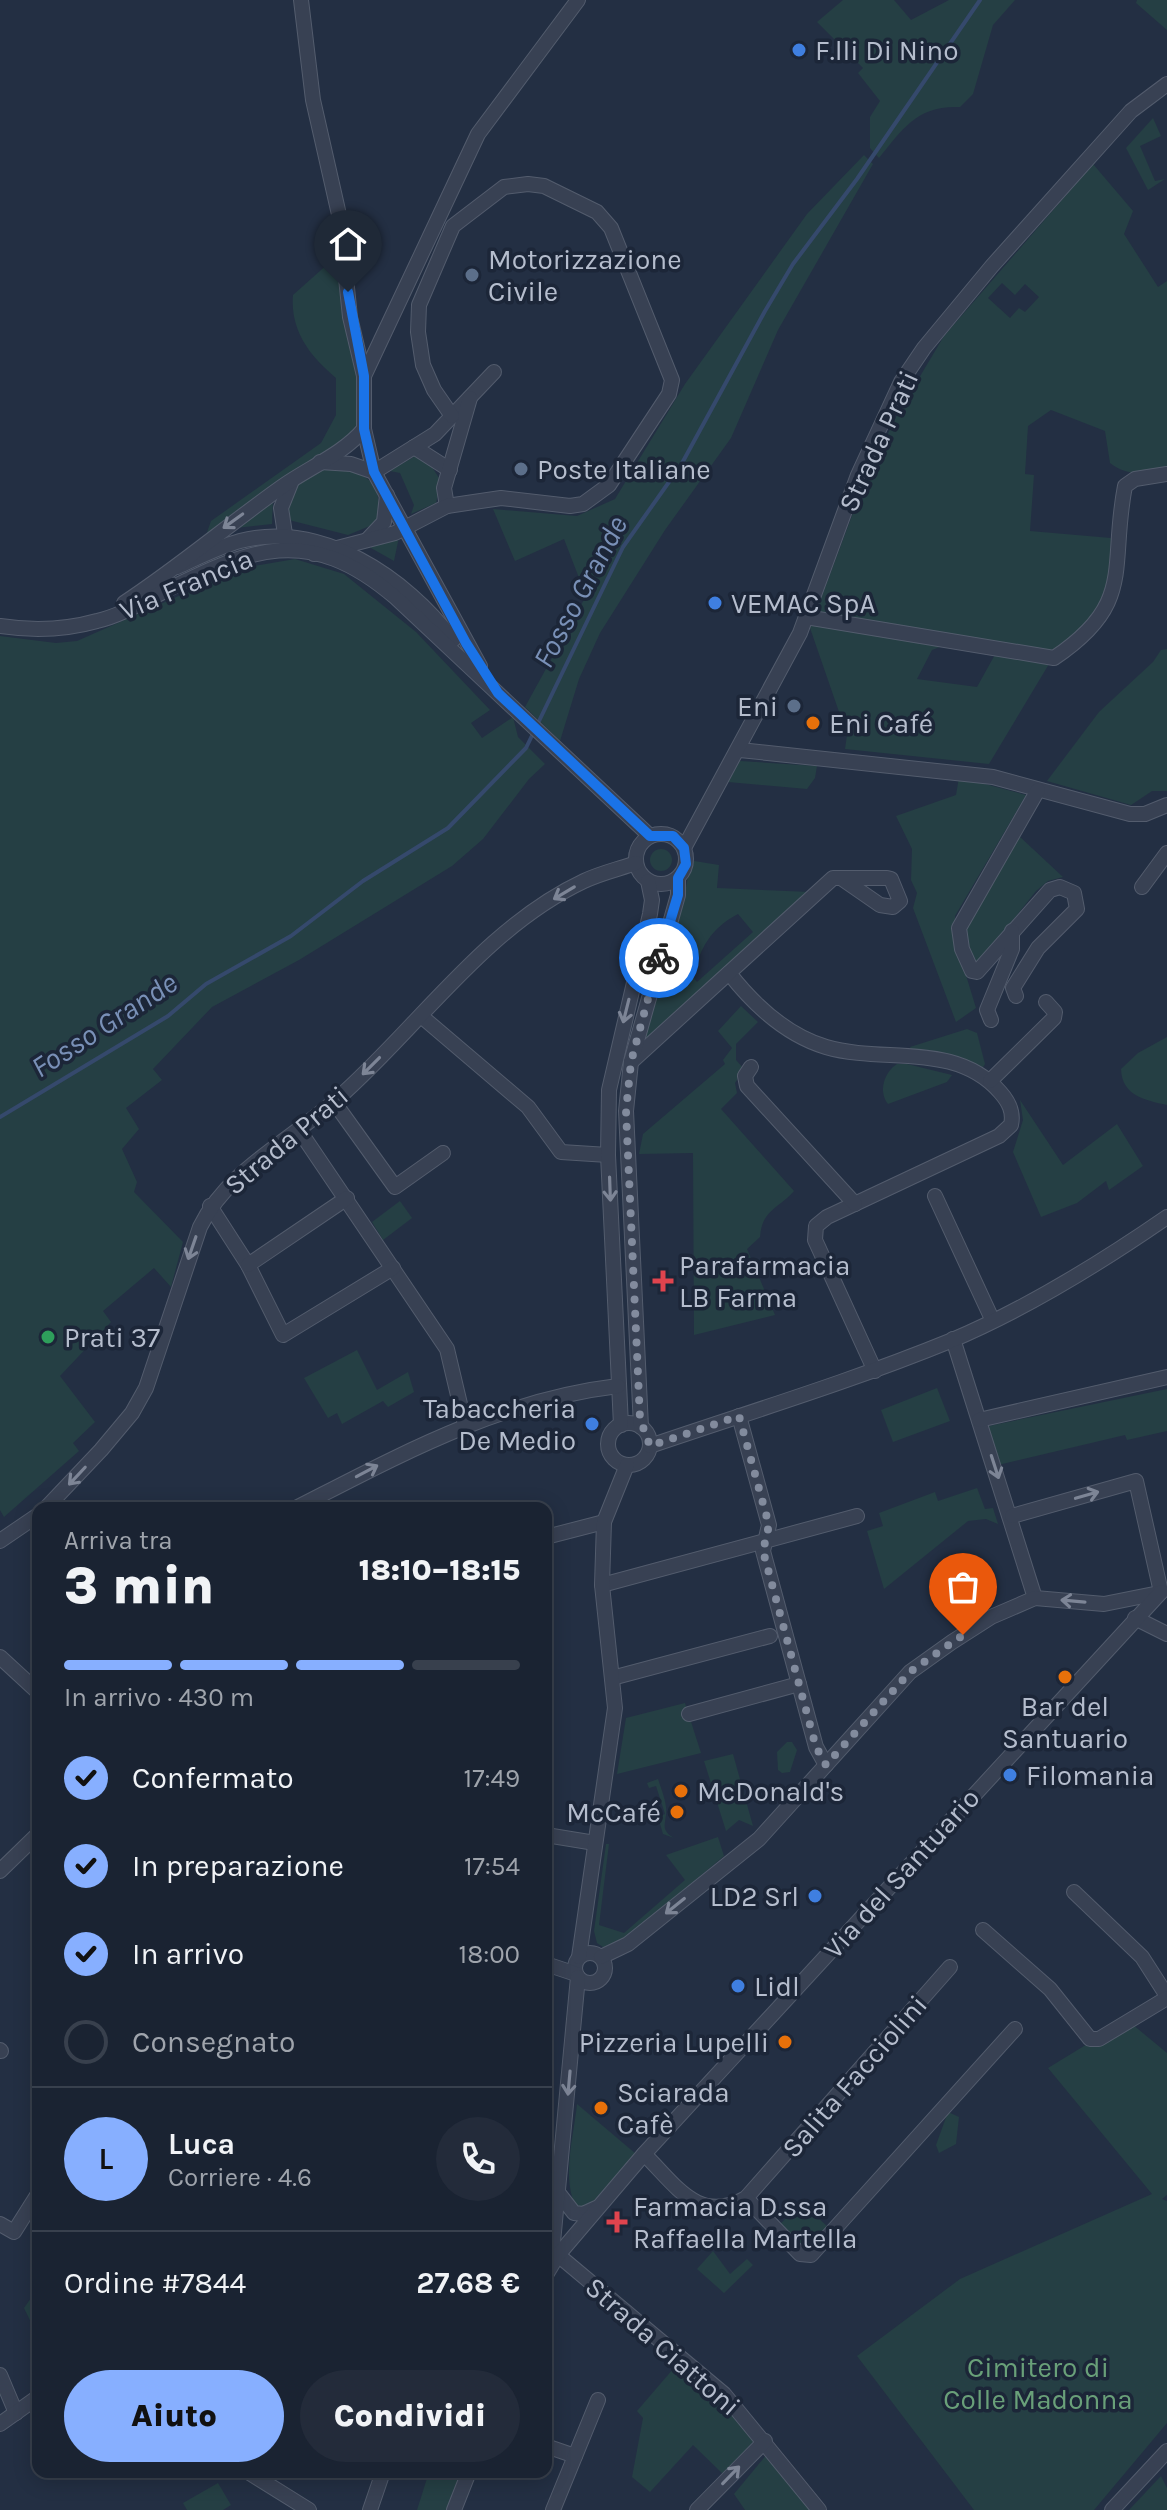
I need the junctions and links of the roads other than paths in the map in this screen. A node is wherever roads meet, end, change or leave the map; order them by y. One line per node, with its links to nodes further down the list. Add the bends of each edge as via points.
1 (301, 0): 5 (street, via 313,100 340,219 350,317)
2 (578, 0): 5 (street, via 478,134)
3 (1167, 84): 25 (street, Strada Prati, via 1131,111 924,348 901,382 858,475)
4 (494, 372): 6 (street)
5 (364, 376): 8 (street)
6 (470, 397): 7 (street); 11 (street)
7 (452, 416): 9 (street); 16 (street, Via Francia, via 423,365 418,332 419,305 453,226 515,184 544,186 597,212 611,228 672,380 669,394 600,494 570,506 495,493)
8 (364, 429): 10 (street, Via Francia); 12 (street, Via Francia)
9 (414, 447): 11 (street); 12 (street)
10 (320, 462): 12 (street); 14 (street, Via Francia)
11 (450, 470): 16 (street, via 444,488)
12 (374, 472): 15 (street, Via Francia)
13 (1167, 474): 25 (street, via 1125,486 1111,598 1089,630 1054,658)
14 (293, 479): 19 (street, Via Francia, via 281,508); 22 (street, Via Francia, one-way to 22)
15 (387, 495): 17 (street, Via Francia); 18 (street, via 382,526)
16 (447, 506): 17 (street, Via Francia)
17 (407, 528): 18 (street, Via Francia); 29 (street, Via Francia)
18 (364, 541): 20 (street, Via Francia)
19 (286, 544): 20 (street, Via Francia); 21 (street, Via Francia); 22 (street, Via Francia, via 239,541); 26 (street, Via Francia, via 245,555)
20 (333, 548): 21 (street, Via Francia); 23 (street, Via Francia)
21 (314, 554): 24 (street, Via Francia)
22 (177, 567): 26 (street, Via Francia)
23 (396, 581): 24 (street); 28 (street, Via Francia, via 442,626)
24 (377, 582): 28 (street, Via Francia)
25 (806, 617): 30 (street, Strada Prati)
26 (84, 623): 27 (street, Via Francia, via 39,630)
27 (0, 626)
28 (471, 665): 29 (street, Via Francia)
29 (498, 693): 34 (street, Via Francia)
30 (740, 750): 31 (street, via 940,769); 33 (street, Strada Prati)
31 (1038, 790): 32 (street, via 1130,814); 42 (street, via 961,921 959,934 972,971 977,972)
32 (1167, 805)
33 (702, 816): 34 (street); 35 (street, Strada Prati)
34 (657, 835): 35 (street, via 673,836); 37 (street, via 638,847)
35 (684, 848): 38 (street, via 686,864)
36 (1167, 853): 41 (street)
37 (636, 863): 40 (street); 46 (street, Strada Prati, one-way to 46, via 583,882 533,913 487,949)
38 (678, 878): 40 (street, via 663,884); 48 (street, via 678,895)
39 (841, 878): 43 (street, via 833,878)
40 (648, 881): 54 (street, one-way to 54, via 650,914 612,1069)
41 (1142, 887)
42 (1012, 931): 44 (street, via 1053,888 1066,887 1076,897 1075,914 1038,948 1013,988); 47 (street, via 1012,949 987,1010)
43 (729, 973): 48 (street); 50 (street, via 770,1016 803,1038 864,1054 934,1057)
44 (1016, 996)
45 (1046, 1002): 50 (street, via 1054,1018)
46 (421, 1016): 51 (street, Strada Prati, one-way to 51); 54 (street, via 528,1107 561,1152)
47 (991, 1020)
48 (631, 1062): 71 (street, via 626,1111)
49 (751, 1067): 57 (street, via 745,1076 747,1086)
50 (990, 1081): 57 (street, via 1012,1111 1005,1132)
51 (334, 1102): 52 (street, Strada Prati); 53 (street, via 395,1187)
52 (299, 1130): 56 (street); 58 (street, Strada Prati, via 235,1179)
53 (443, 1153)
54 (608, 1155): 66 (street, one-way to 66)
55 (935, 1196): 62 (street)
56 (347, 1198): 60 (street); 61 (street)
57 (855, 1204): 64 (street, via 816,1226 815,1240)
58 (210, 1206): 60 (street); 74 (street, Strada Prati, one-way to 74, via 146,1388 132,1413)
59 (1167, 1217): 62 (street, via 1102,1262)
60 (248, 1265): 61 (street, via 283,1335)
61 (393, 1268): 69 (street, via 447,1349)
62 (992, 1319): 63 (street)
63 (953, 1339): 64 (street); 68 (street)
64 (875, 1371): 67 (street)
65 (1167, 1377): 68 (street)
66 (618, 1386): 69 (street); 70 (street)
67 (739, 1416): 72 (street); 81 (street, via 769,1525)
68 (979, 1420): 77 (street, one-way to 77)
69 (465, 1425): 75 (street, one-way to 69, via 422,1442)
70 (621, 1425): 71 (street); 73 (street, via 610,1437 609,1449 615,1460)
71 (641, 1427): 72 (street)
72 (650, 1446): 73 (street, via 642,1461)
73 (627, 1465): 79 (street)
74 (52, 1502)
75 (317, 1502)
76 (857, 1516): 81 (street)
77 (1012, 1516): 84 (street, one-way to 84, via 1136,1481); 85 (street)
78 (32, 1519): 82 (street)
79 (604, 1522): 80 (street); 83 (street)
80 (552, 1535)
81 (767, 1539): 83 (street); 92 (street, via 763,1551)
82 (0, 1541)
83 (602, 1585): 91 (street)
84 (1164, 1591): 86 (street); 87 (street, Via del Santuario)
85 (1035, 1598): 86 (street, one-way to 85); 95 (street, via 991,1617 910,1672)
86 (1110, 1604): 87 (street)
87 (1130, 1624): 88 (street); 107 (street, Via del Santuario)
88 (1167, 1634)
89 (770, 1636): 91 (street)
90 (0, 1657): 93 (street)
91 (612, 1678): 98 (street, via 615,1708)
92 (799, 1684): 94 (street); 95 (street)
93 (32, 1686)
94 (689, 1714)
95 (826, 1765): 102 (street, one-way to 102, via 759,1839 628,1944)
96 (552, 1836): 98 (street)
97 (32, 1840): 99 (street)
98 (595, 1843): 102 (street)
99 (0, 1871)
100 (1074, 1892): 105 (street, via 1142,1957)
101 (983, 1930): 105 (street, via 1050,1989 1090,2039 1099,2039)
102 (584, 1963): 103 (street); 108 (street, one-way to 108)
103 (552, 1964)
104 (950, 1967): 109 (street, Salita Facciolini)
105 (1167, 1997)
106 (1015, 2029): 109 (street, via 811,2255 800,2254)
107 (644, 2154): 109 (street, via 699,2206 723,2209); 111 (street, Via del Santuario)
108 (560, 2194): 111 (street, via 574,2213); 113 (street)
109 (746, 2198)
110 (32, 2204): 112 (street, via 14,2232)
111 (597, 2208): 113 (street, Via del Santuario)
112 (0, 2224)
113 (554, 2260): 119 (street, Strada Ciattoni, via 724,2394)
114 (0, 2375): 117 (street)
115 (598, 2400): 122 (street)
116 (32, 2401): 117 (street)
117 (16, 2413): 118 (street)
118 (0, 2424)
119 (765, 2441): 130 (street, one-way to 119); 131 (street, Strada Ciattoni)
120 (552, 2448): 122 (street)
121 (1167, 2451): 132 (street)
122 (575, 2456): 129 (street)
123 (258, 2478): 126 (street)
124 (381, 2478): 127 (street)
125 (467, 2478): 128 (street)
126 (309, 2510)
127 (370, 2510)
128 (454, 2510)
129 (553, 2510)
130 (697, 2510)
131 (819, 2510)
132 (1112, 2510)

